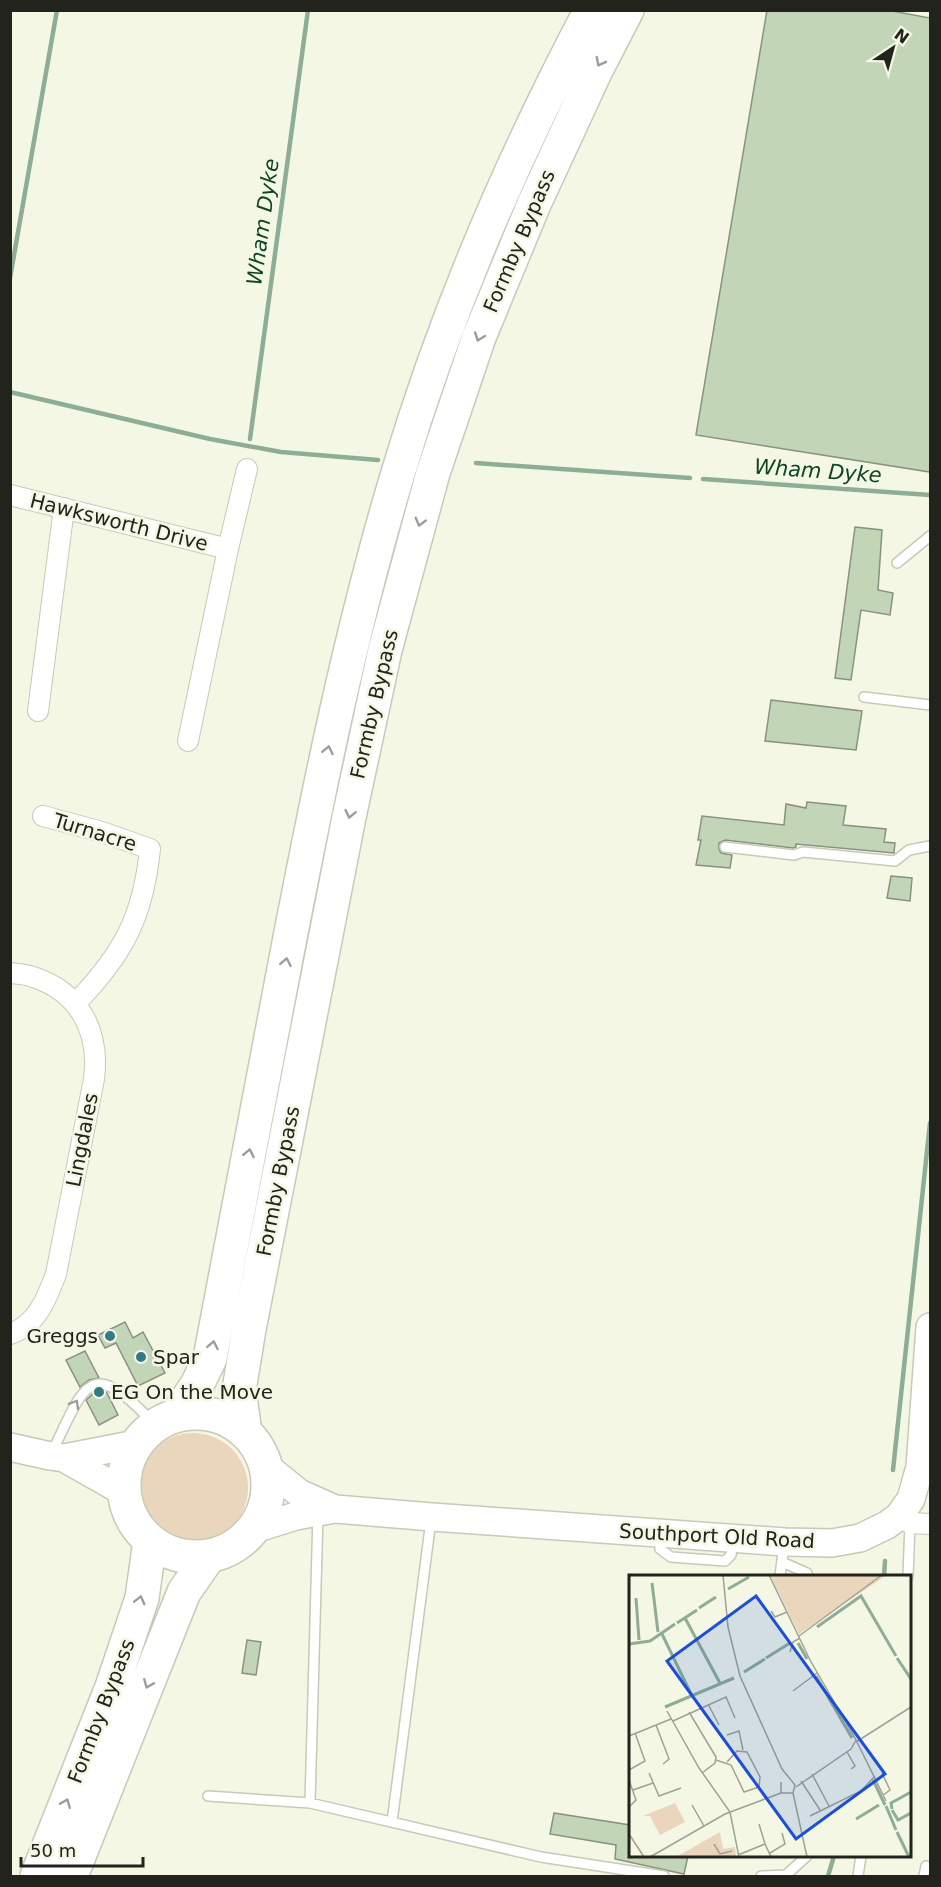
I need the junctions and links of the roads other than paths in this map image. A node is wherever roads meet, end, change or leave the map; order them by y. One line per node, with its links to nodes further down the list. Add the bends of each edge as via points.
1 (591, 10): 21 (highway, Formby Bypass, one-way to 1, via 197,1385 210,1358 317,801 352,641 398,472 447,329 504,189)
2 (627, 10): 22 (highway, Formby Bypass, one-way to 22, via 534,204 479,337 433,473 385,650 249,1329 239,1390)
3 (246, 470): 7 (street, Hawksworth Drive)
4 (10, 495): 5 (street, Hawksworth Drive)
5 (64, 508): 7 (street, Hawksworth Drive); 11 (street)
6 (930, 536): 8 (lane)
7 (228, 549): 12 (street, Hawksworth Drive)
8 (897, 563)
9 (864, 698): 10 (lane)
10 (930, 705)
11 (38, 711)
12 (188, 741)
13 (43, 816): 17 (street, Turnacre, via 150,849 138,912 127,938 112,963)
14 (930, 846): 15 (lane, via 909,850 895,861)
15 (725, 847)
16 (10, 973): 17 (street, Lingdales, via 33,976)
17 (75, 1003): 19 (street, Lingdales, via 93,1038 96,1066 56,1274 34,1318)
18 (930, 1327): 20 (street, Southport Old Road)
19 (10, 1334)
20 (929, 1379): 29 (street, Southport Old Road, via 920,1467)
21 (156, 1428): 22 (highway, via 201,1413 225,1419); 24 (street); 24 (lane, one-way to 21, via 75,1404 94,1385 116,1389); 26 (highway, via 126,1467)
22 (245, 1432): 25 (highway, via 258,1447)
23 (10, 1447): 24 (street)
24 (57, 1457): 26 (street)
25 (266, 1466): 27 (street); 31 (highway, via 268,1488 264,1509)
26 (124, 1492): 32 (highway, via 132,1518)
27 (327, 1510): 28 (street, Southport Old Road); 31 (street); 39 (lane)
28 (432, 1517): 33 (street, Southport Old Road, via 734,1538); 40 (lane)
29 (905, 1520): 30 (street); 33 (street, Southport Old Road, via 853,1540); 37 (lane)
30 (930, 1524)
31 (254, 1529): 34 (highway, via 242,1542)
32 (150, 1540): 34 (highway, via 168,1552 188,1557); 43 (highway, Formby Bypass, one-way to 32, via 112,1687 142,1598)
33 (784, 1552): 35 (lane); 36 (lane)
34 (209, 1556): 44 (highway, Formby Bypass, one-way to 44, via 184,1592)
35 (780, 1575)
36 (807, 1575)
37 (908, 1575)
38 (208, 1796): 39 (lane)
39 (310, 1803): 40 (lane)
40 (392, 1822): 45 (lane, via 541,1857)
41 (806, 1857): 46 (lane, via 786,1875)
42 (861, 1857): 47 (lane)
43 (37, 1876)
44 (71, 1876)
45 (664, 1876)
46 (761, 1876)
47 (858, 1876)

